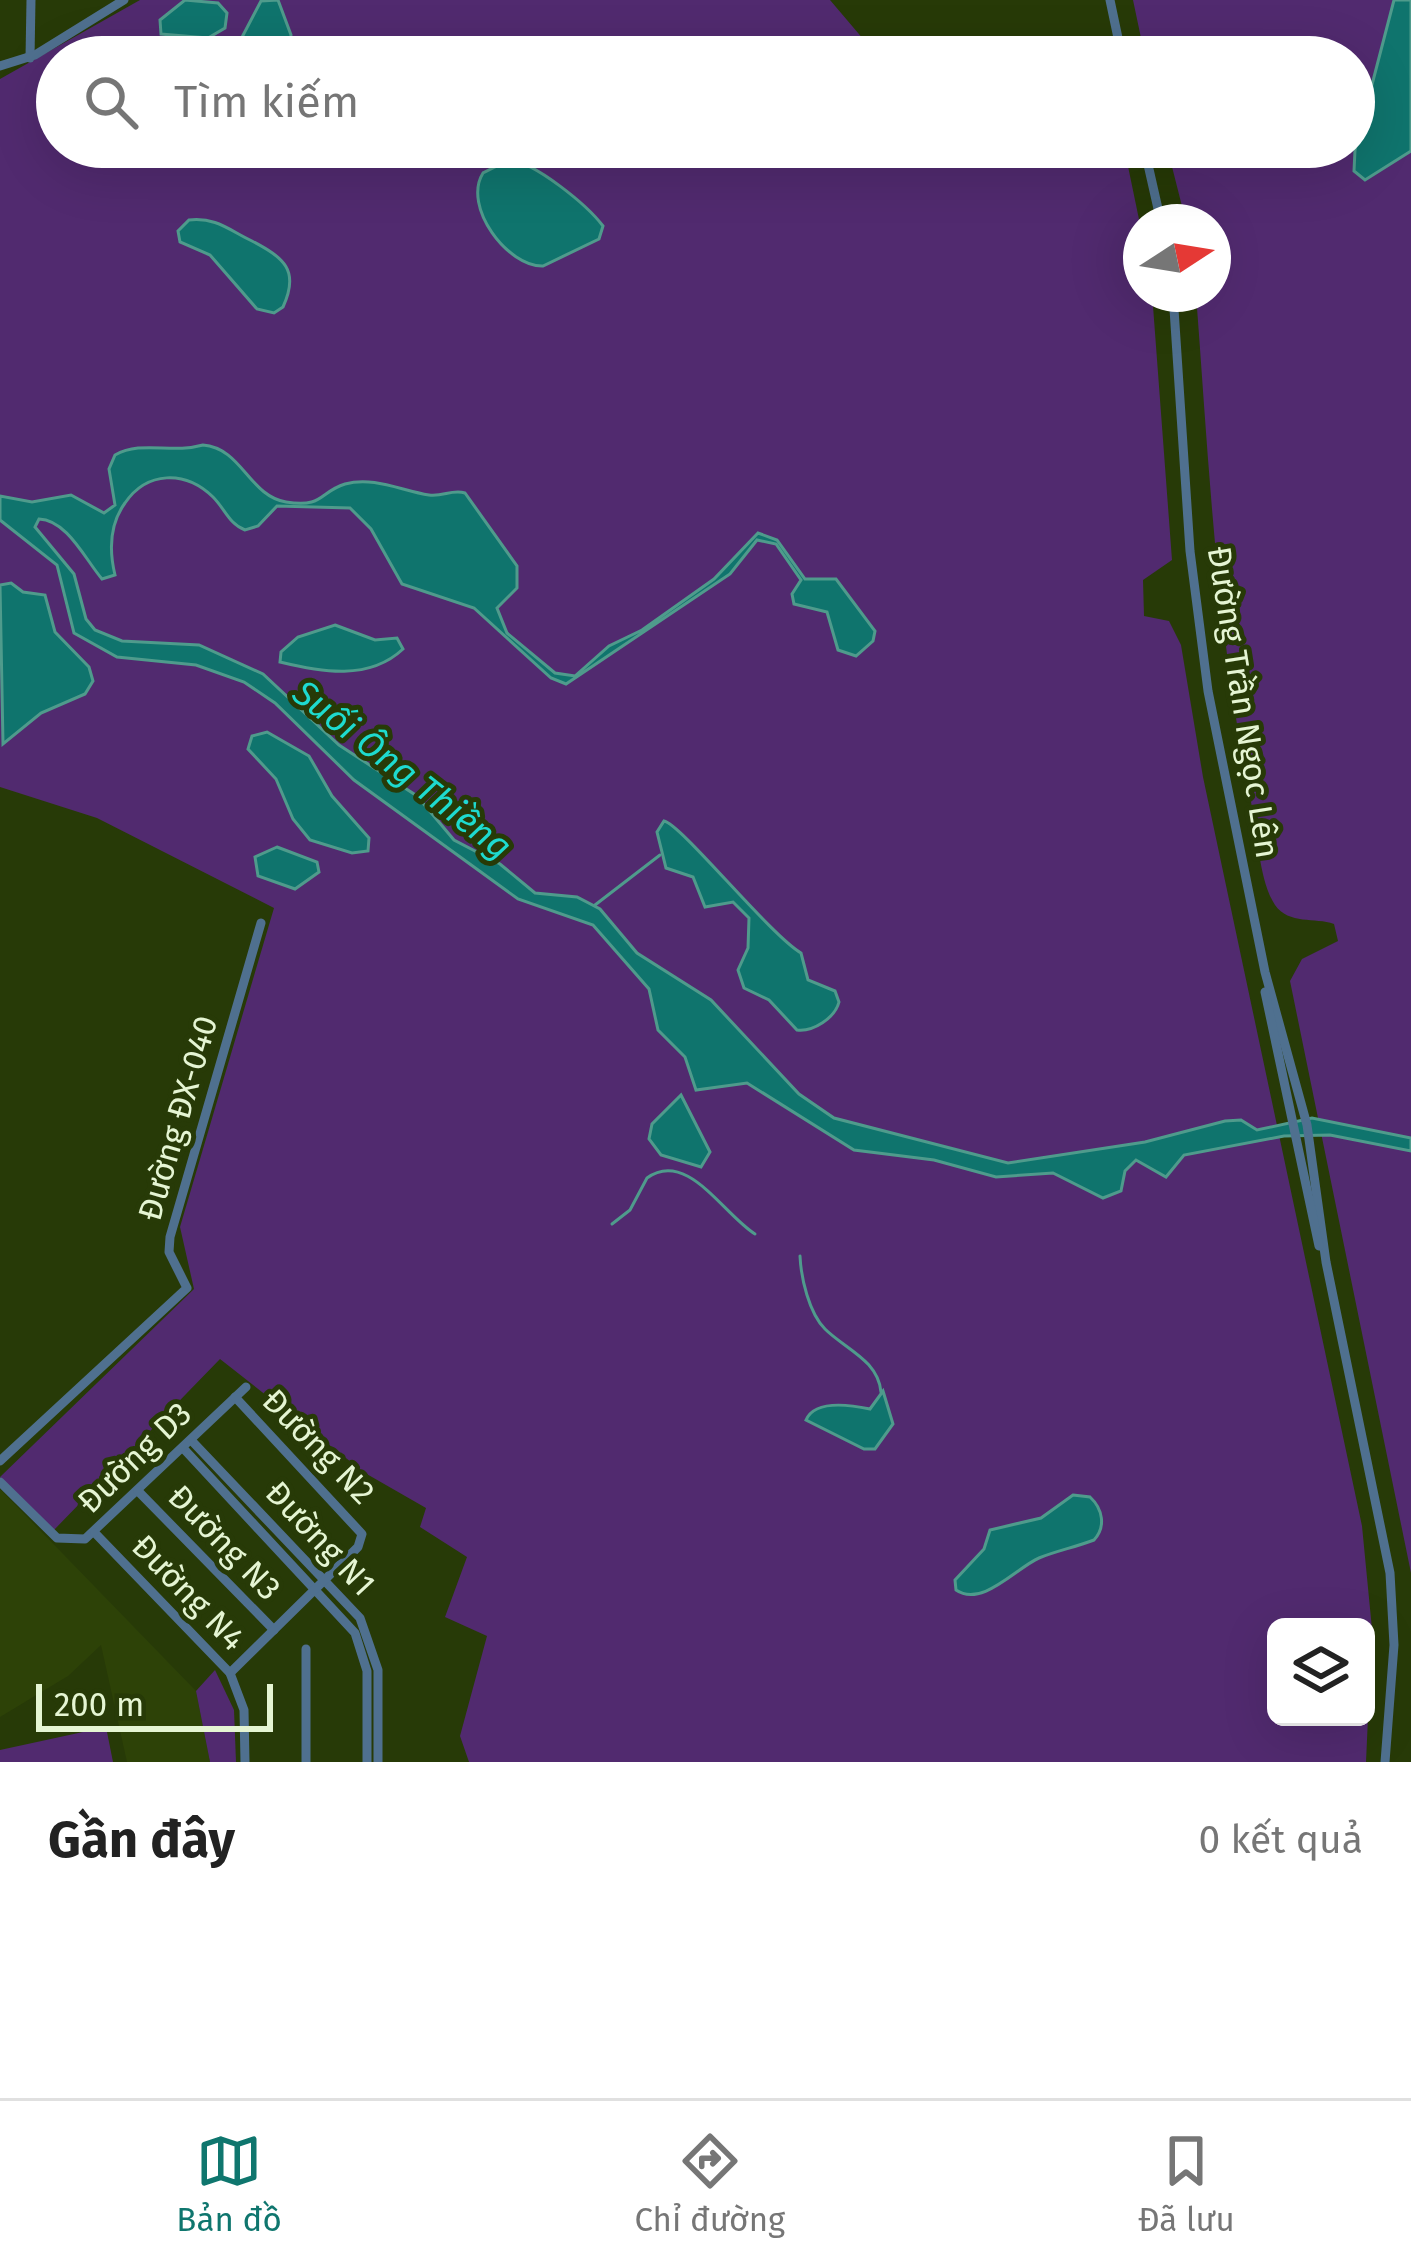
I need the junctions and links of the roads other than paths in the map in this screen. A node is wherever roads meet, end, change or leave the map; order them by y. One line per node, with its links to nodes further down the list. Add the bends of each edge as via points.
1 (31, 0): 7 (street)
2 (124, 0): 4 (street)
3 (1110, 0): 5 (street)
4 (66, 36)
5 (1118, 36)
6 (36, 54): 7 (street)
7 (30, 58): 8 (street)
8 (0, 66)
9 (1149, 168): 10 (street)
10 (1157, 204)
11 (1174, 312): 13 (street, Đường Trần Ngọc Lên, via 1202,653)
12 (261, 923): 18 (street, Đường ĐX-040, via 170,1237 187,1288)
13 (1265, 972): 14 (street, Đường Trần Ngọc Lên); 14 (street, Đường Trần Ngọc Lên, via 1309,1135)
14 (1326, 1262): 30 (street, Đường Trần Ngọc Lên, via 1392,1589)
15 (246, 1388): 16 (street, Đường D3)
16 (235, 1397): 17 (street, Đường D3); 22 (street, Đường N2, via 362,1534)
17 (187, 1444): 20 (street, Đường D3); 22 (street, Đường N1)
18 (0, 1462)
19 (0, 1482): 21 (street, Đường D3, via 57,1538)
20 (138, 1491): 21 (street, Đường D3); 23 (street, Đường N3)
21 (95, 1533): 25 (street, Đường N4)
22 (321, 1584): 23 (street); 28 (street, Đường N1, via 363,1652); 29 (street, Đường N1, via 360,1618 374,1649)
23 (274, 1630): 25 (street)
24 (306, 1649): 27 (street)
25 (230, 1673): 26 (street, Đường N4, via 244,1710)
26 (245, 1762)
27 (306, 1762)
28 (367, 1762)
29 (378, 1762)
30 (1385, 1762)

